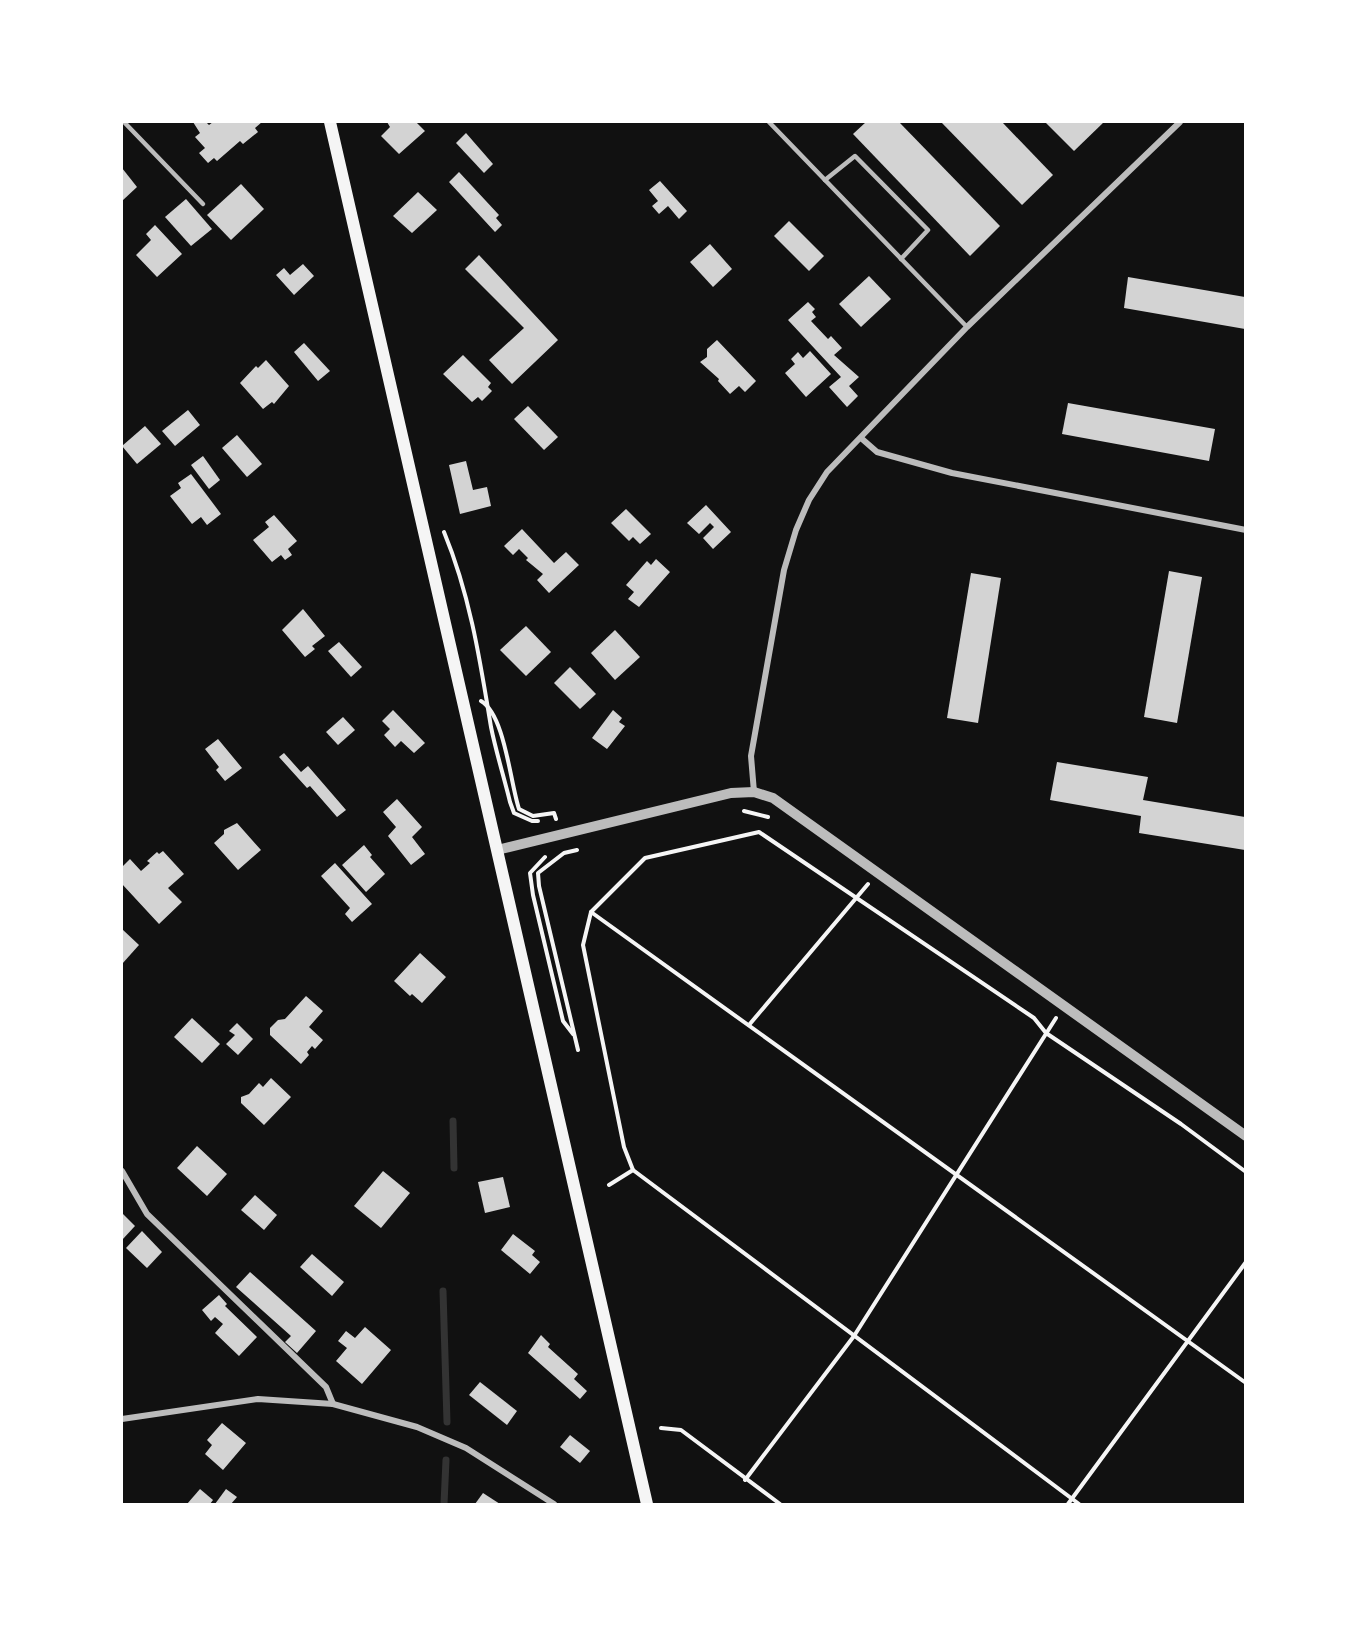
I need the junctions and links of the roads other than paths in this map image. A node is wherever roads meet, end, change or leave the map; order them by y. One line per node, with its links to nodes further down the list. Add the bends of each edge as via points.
1 (124, 122): 6 (lane)
2 (330, 122): 12 (main road)
3 (769, 122): 5 (lane)
4 (1180, 122): 8 (street)
5 (825, 180): 7 (lane); 7 (lane, via 855,156 928,230)
6 (203, 204)
7 (901, 259): 8 (lane)
8 (967, 327): 9 (street)
9 (861, 438): 10 (street, via 877,452 952,473); 11 (street, via 827,472 796,530 784,570 751,756)
10 (1245, 530)
11 (754, 792): 12 (street, via 705,799); 13 (street, via 773,798 879,872)
12 (497, 850): 18 (main road)
13 (1245, 1136)
14 (122, 1171): 15 (street, via 147,1214 326,1387)
15 (333, 1404): 16 (street, via 258,1399); 17 (street, via 379,1415 456,1443)
16 (122, 1419)
17 (554, 1504)
18 (647, 1504)

